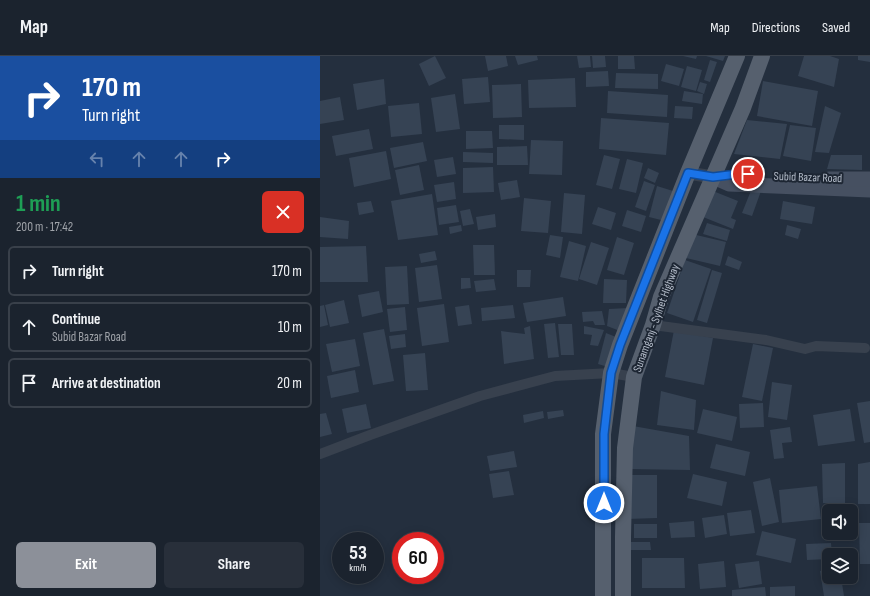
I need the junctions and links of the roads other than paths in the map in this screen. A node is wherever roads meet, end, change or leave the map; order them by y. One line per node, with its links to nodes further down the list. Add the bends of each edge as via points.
1 (737, 56): 3 (main road, Sunamganj - Sylhet Highway)
2 (762, 56): 4 (main road, Sunamganj - Sylhet Highway)
3 (688, 173): 4 (street); 9 (main road, Sunamganj - Sylhet Highway)
4 (713, 177): 5 (main road, Subid Bazar Road, via 737,174 811,179); 6 (main road, Subid Bazar Road, via 729,184); 7 (main road, Sunamganj - Sylhet Highway, via 661,297)
5 (870, 179)
6 (870, 190)
7 (653, 326): 8 (street, via 766,340 805,349 816,346); 10 (main road, Sunamganj - Sylhet Highway)
8 (866, 348)
9 (611, 373): 10 (street); 11 (street, via 555,376 480,396); 12 (main road, Sunamganj - Sylhet Highway, via 604,434)
10 (634, 377): 13 (main road, Sunamganj - Sylhet Highway, via 626,448)
11 (320, 454)
12 (604, 596)
13 (623, 596)

